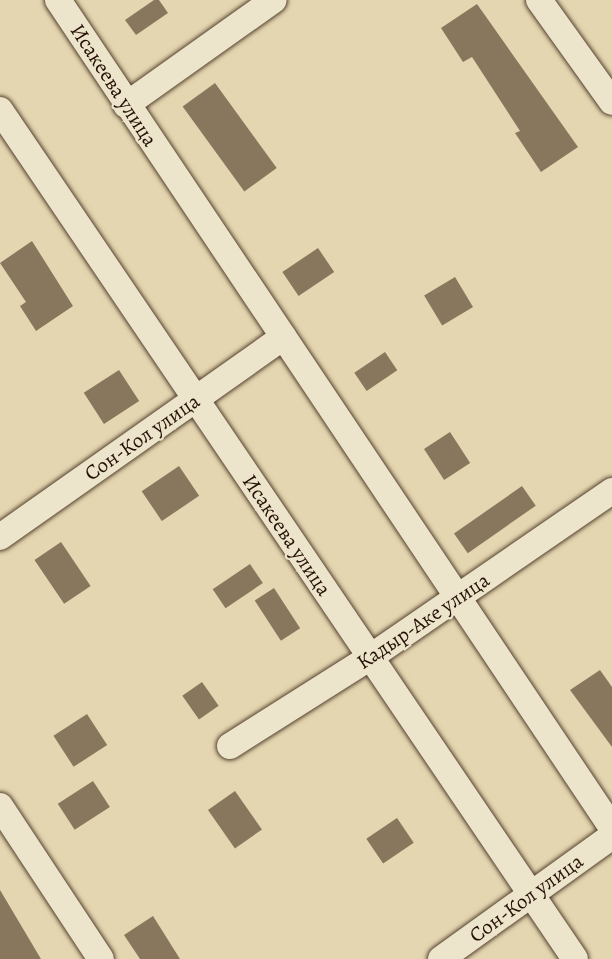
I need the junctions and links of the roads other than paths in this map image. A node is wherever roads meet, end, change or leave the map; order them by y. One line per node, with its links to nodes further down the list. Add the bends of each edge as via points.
1 (58, 0): 5 (street, Исакеева улица)
2 (274, 0): 5 (street)
3 (539, 0): 4 (street)
4 (612, 102)
5 (126, 105): 7 (street, Исакеева улица)
6 (0, 110): 8 (street, Исакеева улица)
7 (284, 337): 8 (street, Сон-Кол улица); 11 (street, Исакеева улица)
8 (196, 399): 10 (street, Сон-Кол улица); 12 (street, Исакеева улица)
9 (612, 491): 11 (street, Кадыр-Аке улица)
10 (0, 537)
11 (456, 598): 12 (street, Кадыр-Аке улица); 15 (street, Исакеева улица)
12 (369, 658): 13 (street, Кадыр-Аке улица); 17 (street, Исакеева улица)
13 (230, 746)
14 (0, 806): 18 (street)
15 (612, 828)
16 (612, 836): 17 (street, Сон-Кол улица)
17 (532, 894): 19 (street, Сон-Кол улица); 20 (street, Исакеева улица)
18 (101, 959)
19 (441, 959)
20 (575, 959)

